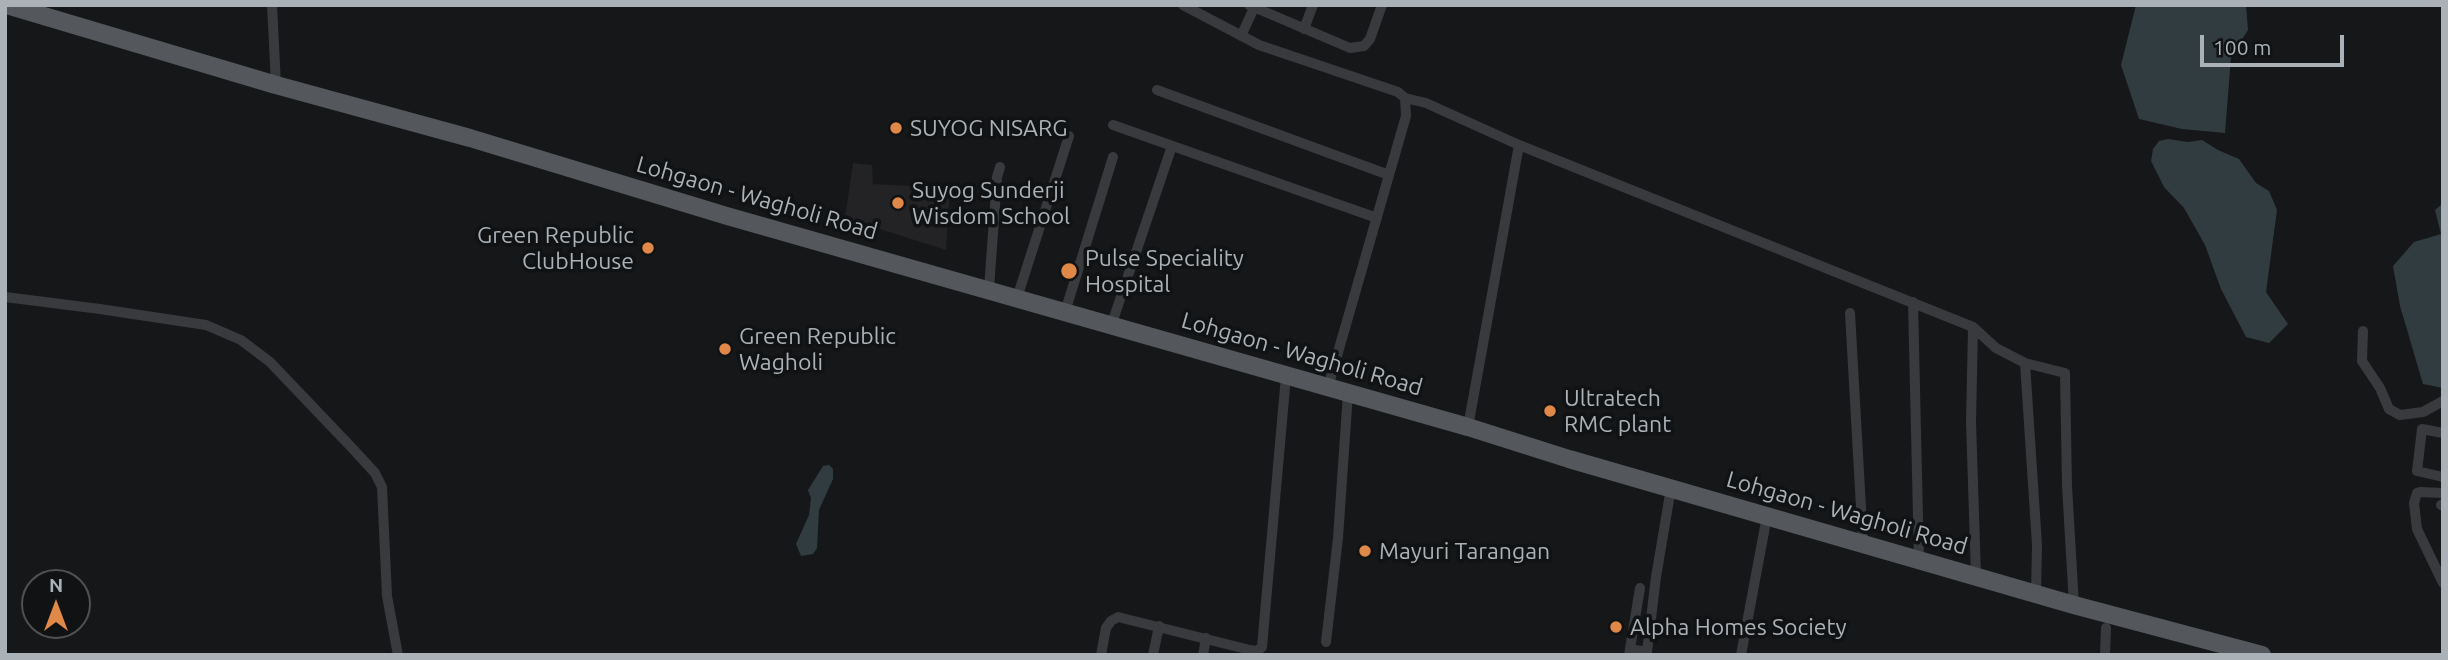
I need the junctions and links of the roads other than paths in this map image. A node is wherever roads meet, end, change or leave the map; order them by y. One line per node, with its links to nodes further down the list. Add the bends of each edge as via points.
1 (272, 5): 9 (street)
2 (1183, 5): 8 (street)
3 (1313, 5): 7 (street)
4 (1382, 5): 7 (street, via 1370,39 1358,48)
5 (13, 6): 9 (main road, Lohgaon - Wagholi Road)
6 (1251, 7): 7 (street); 8 (street)
7 (1304, 29)
8 (1241, 36): 11 (street)
9 (276, 85): 20 (main road, Lohgaon - Wagholi Road)
10 (1157, 90): 18 (street)
11 (1405, 98): 14 (street); 18 (street, via 1406,116)
12 (1113, 125): 15 (street)
13 (1069, 136): 22 (street)
14 (1520, 145): 23 (street); 34 (street)
15 (1172, 146): 19 (street); 26 (street)
16 (1113, 157): 24 (street)
17 (1000, 167): 20 (street)
18 (1389, 175): 19 (street)
19 (1377, 218): 31 (street)
20 (989, 289): 22 (main road, Lohgaon - Wagholi Road)
21 (5, 298): 54 (street, via 206,325 241,340 270,362 375,473 382,487 387,596)
22 (1017, 298): 24 (main road, Lohgaon - Wagholi Road)
23 (1913, 302): 27 (street); 41 (street)
24 (1065, 312): 26 (main road, Lohgaon - Wagholi Road)
25 (1850, 313): 40 (street)
26 (1111, 326): 30 (main road, Lohgaon - Wagholi Road)
27 (1973, 327): 29 (street, via 1996,348); 42 (street)
28 (2363, 331): 33 (street, via 2362,361 2389,409 2400,415 2423,412)
29 (2025, 363): 45 (street); 46 (street, via 2065,373)
30 (1286, 376): 31 (main road, Lohgaon - Wagholi Road); 51 (street)
31 (1328, 387): 32 (main road, Lohgaon - Wagholi Road)
32 (1348, 393): 34 (main road, Lohgaon - Wagholi Road); 50 (street)
33 (2443, 401)
34 (1468, 427): 37 (main road, Lohgaon - Wagholi Road)
35 (2443, 433): 36 (street, via 2422,429 2417,471)
36 (2443, 477)
37 (1671, 488): 39 (main road, Lohgaon - Wagholi Road); 53 (street, via 1656,578)
38 (2442, 501): 43 (street, via 2420,492 2414,503 2417,529)
39 (1767, 516): 40 (main road, Lohgaon - Wagholi Road); 58 (street)
40 (1863, 543): 41 (main road, Lohgaon - Wagholi Road)
41 (1919, 560): 42 (main road, Lohgaon - Wagholi Road)
42 (1976, 576): 45 (main road, Lohgaon - Wagholi Road)
43 (2443, 583)
44 (1640, 588): 52 (street)
45 (2036, 593): 46 (main road, Lohgaon - Wagholi Road)
46 (2074, 605): 60 (main road, Lohgaon - Wagholi Road)
47 (1158, 626): 49 (street); 55 (street, via 1118,617 1106,628); 56 (street)
48 (2106, 628): 59 (street)
49 (1206, 638): 51 (street); 57 (street)
50 (1325, 642)
51 (1262, 651)
52 (1629, 652): 53 (street)
53 (1652, 653)
54 (398, 655)
55 (1101, 655)
56 (1153, 655)
57 (1203, 655)
58 (1741, 655)
59 (2105, 655)
60 (2262, 655)

